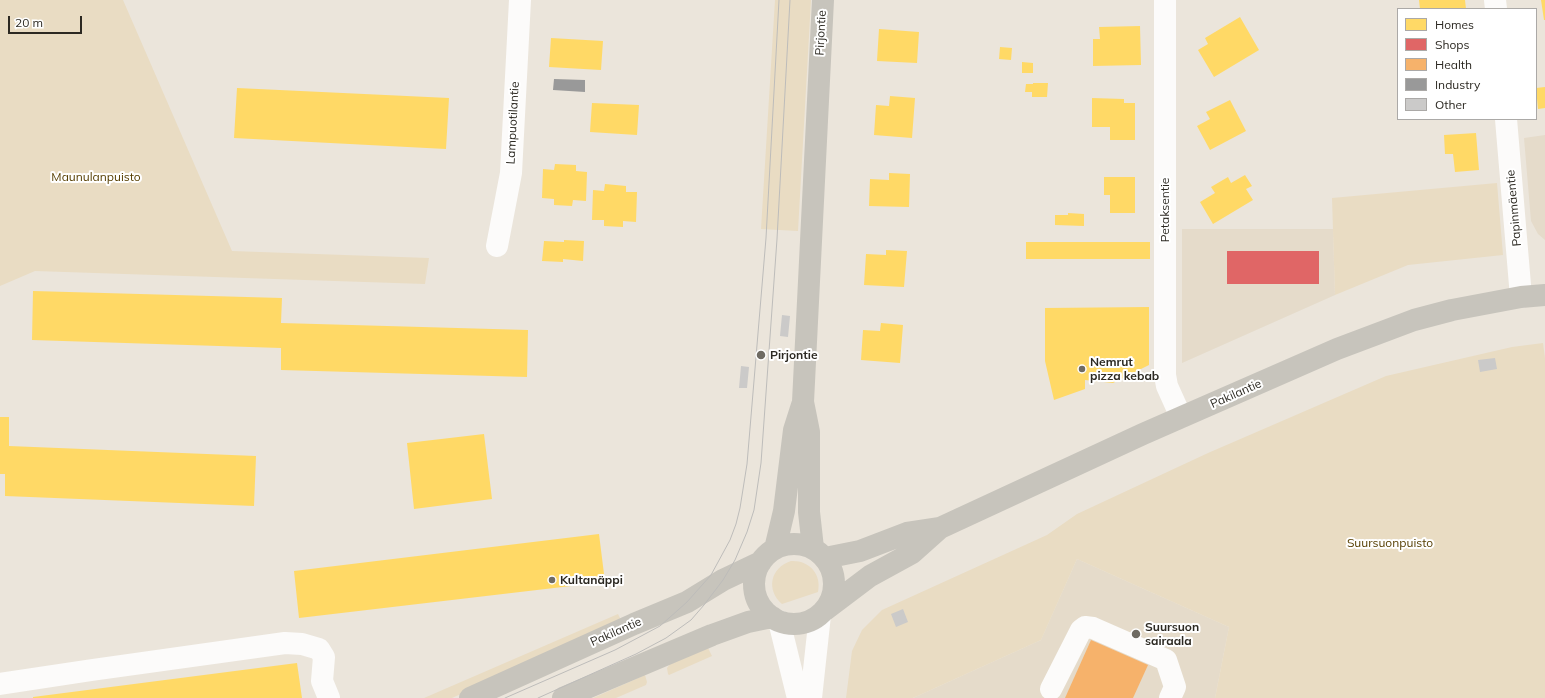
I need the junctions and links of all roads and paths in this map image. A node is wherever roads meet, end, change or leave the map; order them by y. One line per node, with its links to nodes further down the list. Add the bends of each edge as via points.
1 (520, 0): 5 (street, Lampuotilantie, via 511,173)
2 (823, 0): 8 (main road, Pirjontie)
3 (1165, 0): 9 (street, Petaksentie, via 1165,375 1167,386)
4 (1506, 120): 7 (street, Papinmäentie)
5 (497, 246)
6 (1545, 295): 7 (main road, Pakilantie)
7 (1521, 297): 9 (main road, Pakilantie, via 1414,320 1337,349)
8 (803, 402): 11 (main road, Pirjontie, via 809,432 809,512); 12 (main road, Pirjontie, via 794,430 784,511)
9 (1181, 417): 10 (main road, Pakilantie)
10 (940, 528): 11 (main road, Pakilantie, via 907,533 860,551); 13 (main road, Pakilantie, via 912,553 870,576)
11 (819, 553): 12 (main road, via 794,544 782,546); 13 (main road, via 829,565 834,588 829,603)
12 (768, 555): 14 (main road, via 755,576 755,592 761,606); 18 (main road, Pakilantie, via 687,602)
13 (821, 613): 14 (main road, via 810,621 798,624); 21 (street)
14 (775, 619): 19 (main road, via 748,622 712,635); 20 (street)
15 (0, 684): 17 (street, via 286,643 319,649 324,657 322,681)
16 (1051, 689): 22 (street, via 1081,630 1093,628 1166,660 1176,688)
17 (329, 698)
18 (470, 698)
19 (564, 698)
20 (800, 698)
21 (811, 698)
22 (1170, 698)

